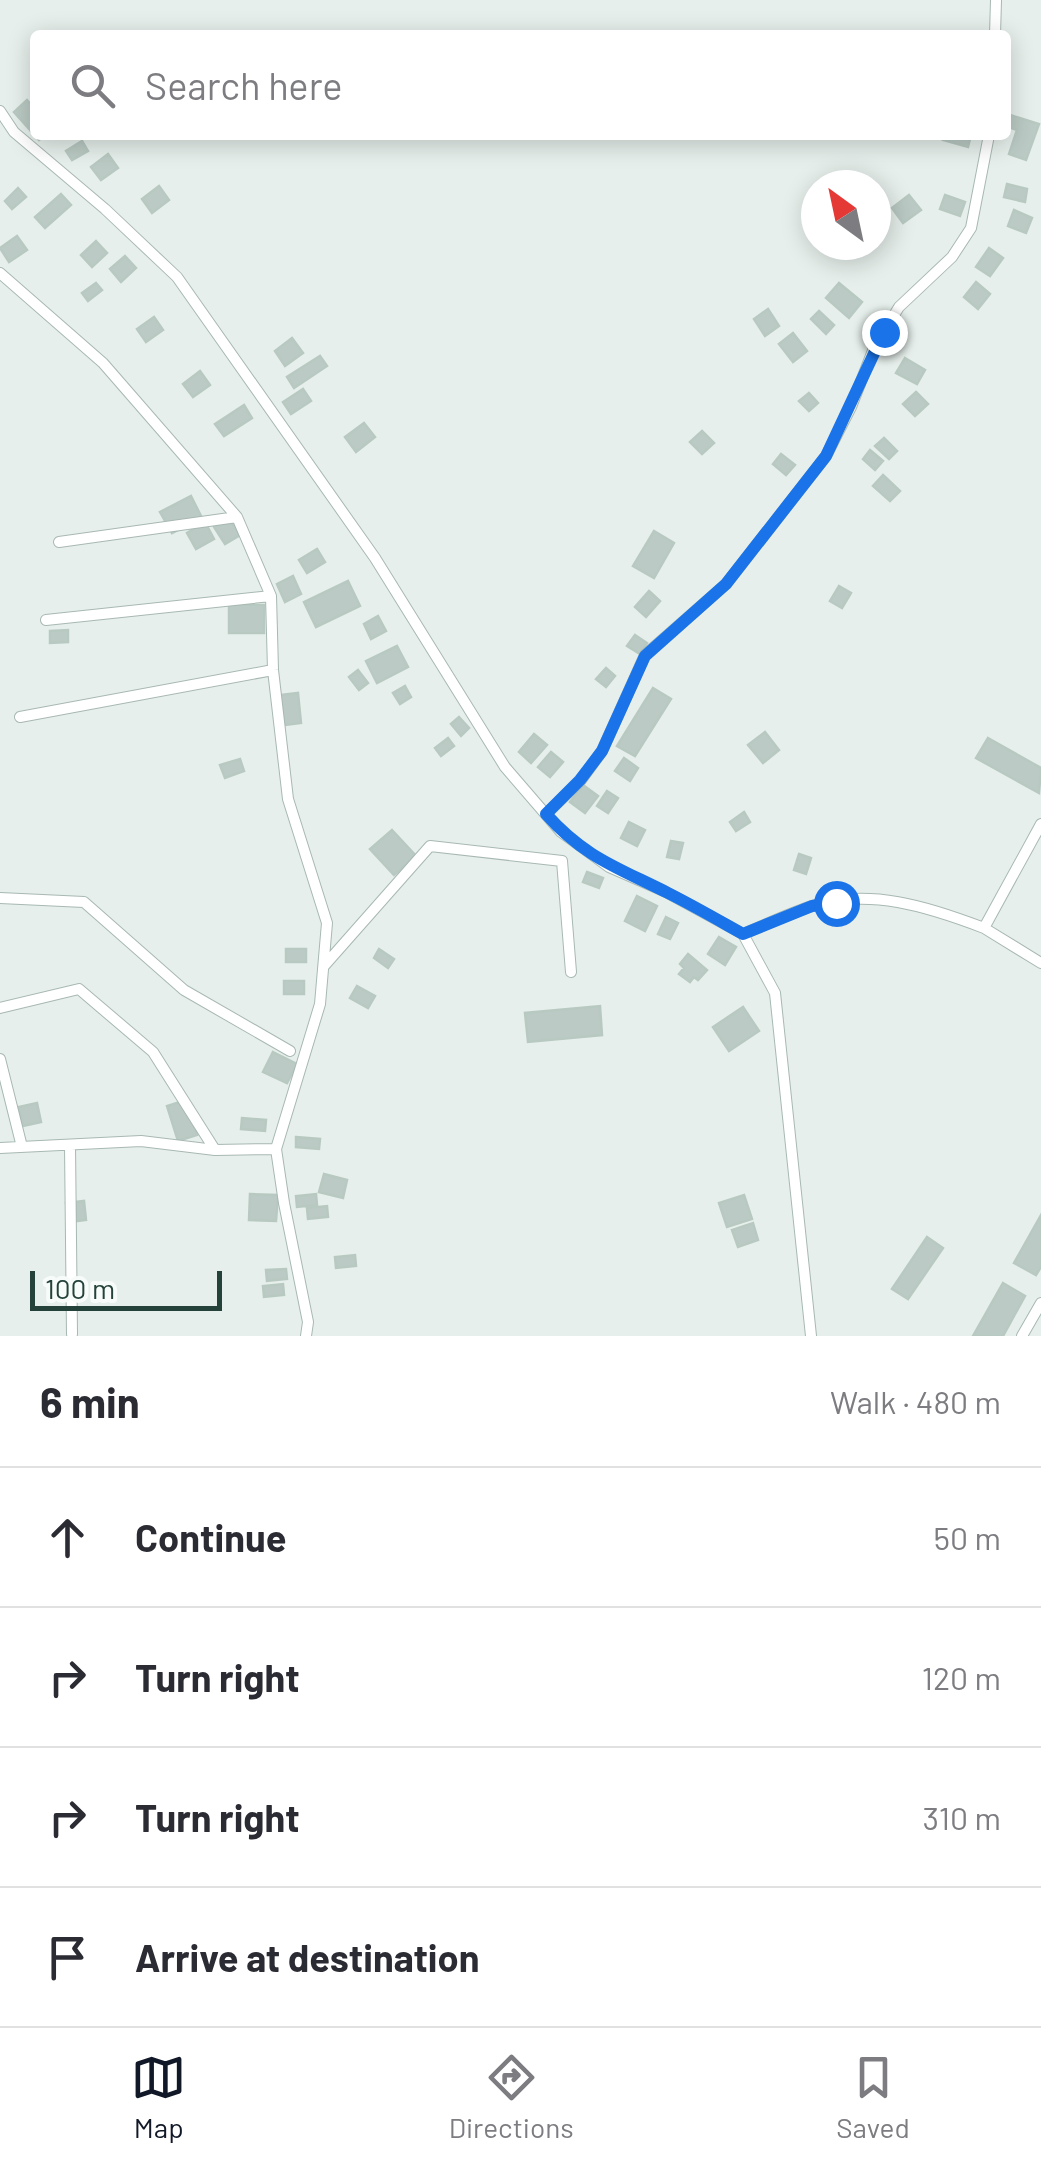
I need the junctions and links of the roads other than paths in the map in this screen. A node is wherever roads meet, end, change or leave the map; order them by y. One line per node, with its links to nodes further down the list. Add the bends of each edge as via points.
1 (996, 0): 2 (street)
2 (995, 30)
3 (0, 111): 12 (street, via 14,132 177,277 375,558 505,768)
4 (988, 140): 12 (street, via 972,228 952,258 899,307 826,456 726,584 645,656 602,751)
5 (0, 273): 6 (street, via 103,363)
6 (237, 516): 7 (street); 8 (street)
7 (59, 542)
8 (271, 596): 9 (street); 10 (street)
9 (46, 620)
10 (273, 670): 11 (street); 18 (street, via 288,799 328,924)
11 (20, 717)
12 (546, 814): 16 (street, via 609,867)
13 (1041, 824): 15 (street)
14 (0, 898): 21 (street, via 84,902 184,990)
15 (984, 928): 16 (street, via 933,908 866,900 812,906); 17 (street)
16 (743, 934): 31 (street, via 775,993)
17 (1041, 963)
18 (323, 966): 19 (street, via 430,846 562,861); 25 (street, via 320,1004)
19 (571, 972)
20 (0, 1008): 27 (street, via 79,989 153,1052)
21 (290, 1051)
22 (0, 1059): 24 (street)
23 (70, 1144): 24 (street); 27 (street, via 141,1140); 29 (street)
24 (22, 1148): 26 (street)
25 (276, 1149): 27 (street); 30 (street)
26 (0, 1150)
27 (215, 1150)
28 (1041, 1303): 32 (street)
29 (72, 1334)
30 (306, 1336)
31 (811, 1336)
32 (1022, 1336)

